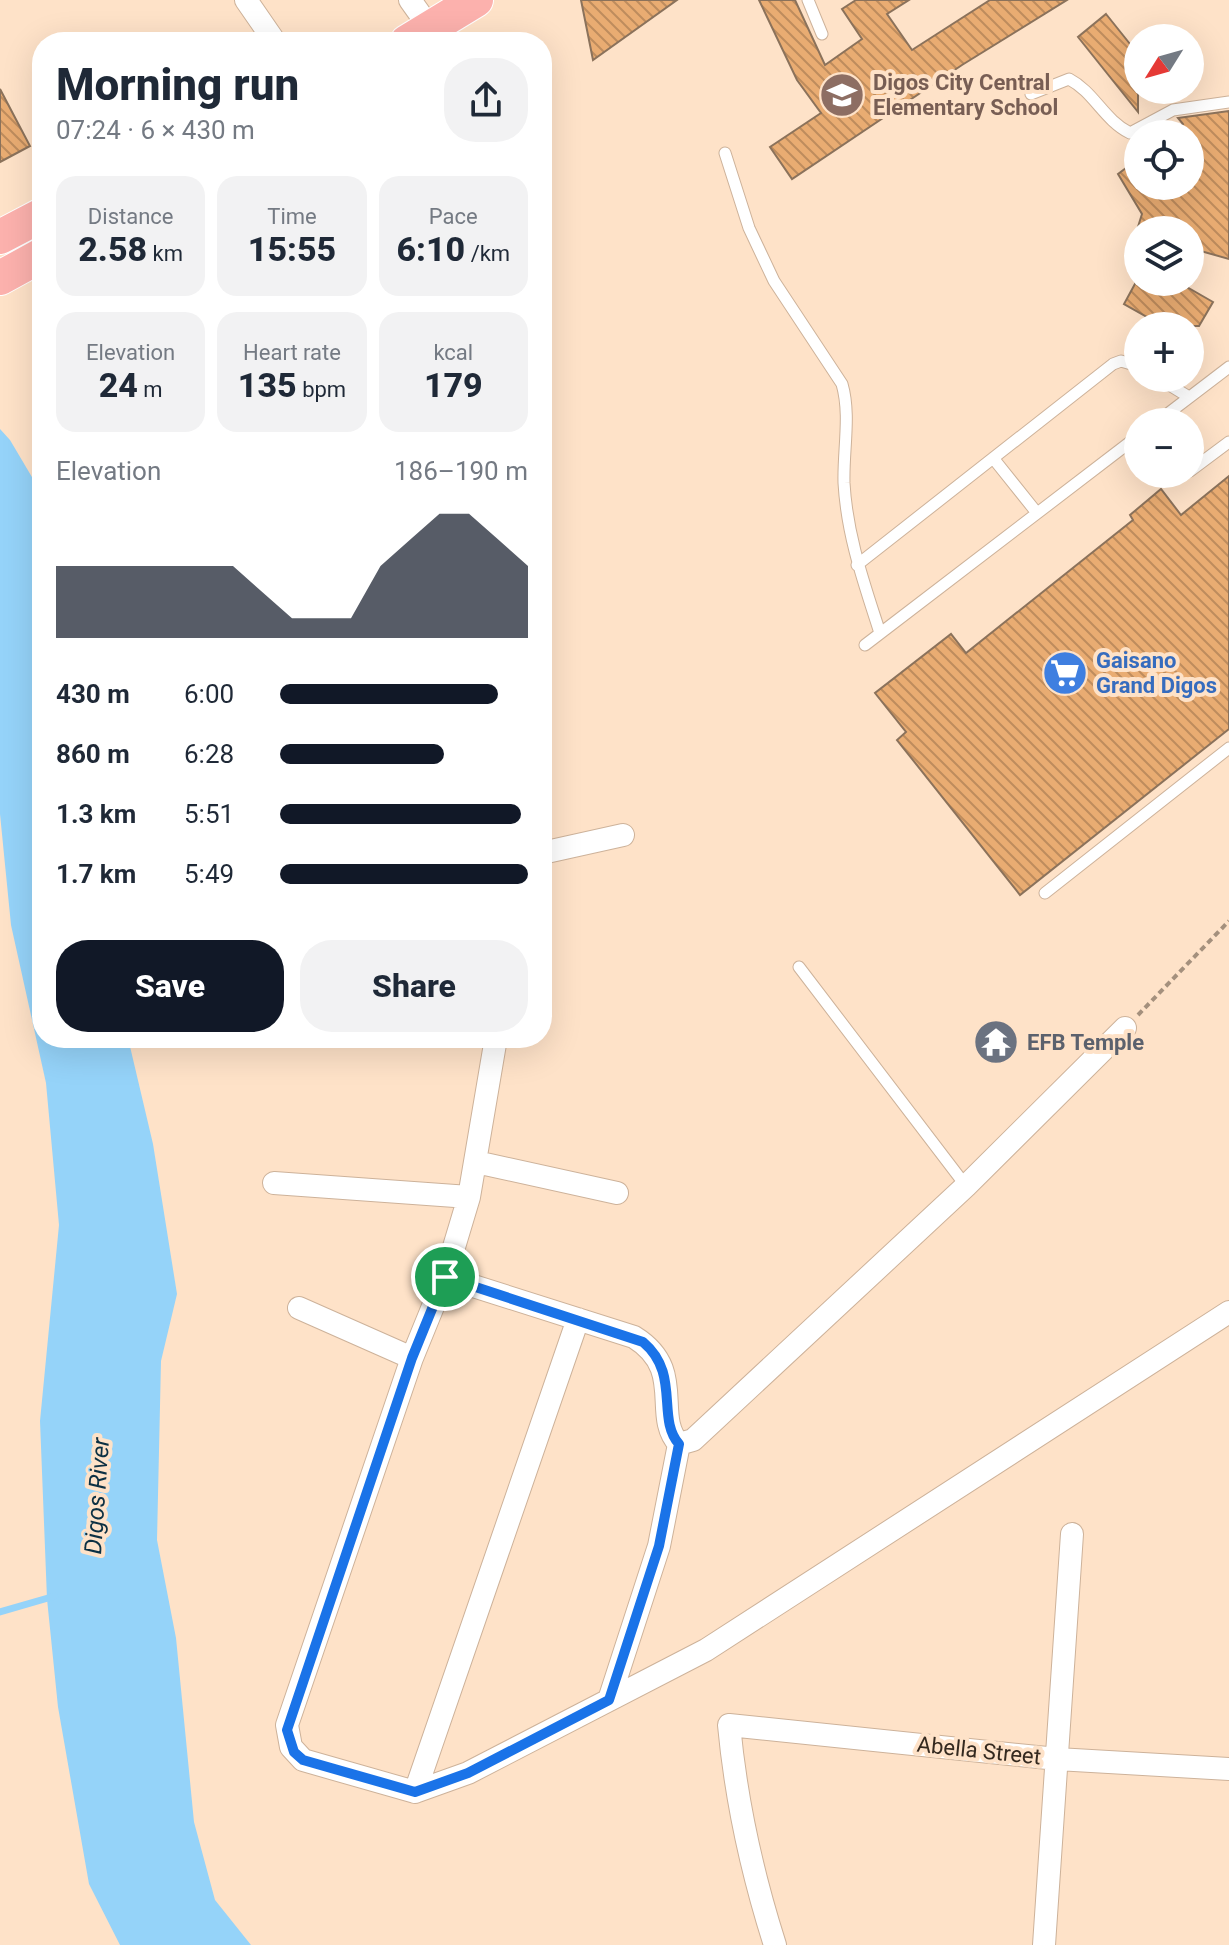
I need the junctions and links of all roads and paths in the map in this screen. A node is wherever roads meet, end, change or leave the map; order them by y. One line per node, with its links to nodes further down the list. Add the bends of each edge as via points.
1 (246, 0): 5 (street)
2 (410, 0): 6 (street)
3 (476, 0): 7 (main road)
4 (808, 0): 8 (lane)
5 (268, 32)
6 (423, 32)
7 (432, 32)
8 (822, 34)
9 (1031, 94): 10 (lane, via 1069,79 1113,125 1130,133 1173,110)
10 (1229, 102)
11 (725, 153): 26 (lane, via 749,228 774,281 842,384 847,402 844,484)
12 (32, 220): 13 (main road)
13 (0, 237)
14 (32, 260): 15 (main road)
15 (0, 278)
16 (1124, 362): 23 (lane, via 1113,364)
17 (1229, 367): 19 (lane)
18 (1181, 392): 19 (lane)
19 (1189, 397): 20 (lane)
20 (1175, 408)
21 (1229, 442): 24 (lane)
22 (1124, 447): 25 (lane)
23 (993, 458): 25 (lane); 26 (lane)
24 (1204, 461)
25 (1037, 513): 27 (lane)
26 (857, 565): 27 (lane)
27 (880, 633): 28 (lane)
28 (865, 645)
29 (1229, 748): 32 (lane)
30 (623, 835): 31 (street)
31 (552, 851)
32 (1045, 893)
33 (1229, 921): 35 (path)
34 (799, 967): 39 (lane)
35 (1125, 1028): 39 (street)
36 (494, 1048): 37 (street)
37 (476, 1162): 40 (street); 41 (street)
38 (274, 1183): 41 (street)
39 (966, 1186): 47 (street, via 767,1374 693,1440)
40 (617, 1193)
41 (469, 1197): 42 (street)
42 (445, 1277): 45 (street); 46 (street)
43 (299, 1308): 46 (street)
44 (1229, 1312): 49 (street, via 706,1650)
45 (578, 1319): 47 (street, via 634,1337 650,1348 663,1369 671,1431); 52 (street)
46 (412, 1358): 52 (street, via 287,1730 294,1752 303,1760)
47 (679, 1444): 49 (street, via 659,1546)
48 (1072, 1534): 50 (street)
49 (609, 1700): 52 (street, via 468,1773)
50 (1057, 1759): 51 (street, Abella Street); 53 (street, Abella Street, via 729,1725 750,1859); 54 (street)
51 (1229, 1769)
52 (415, 1792)
53 (775, 1945)
54 (1044, 1945)

